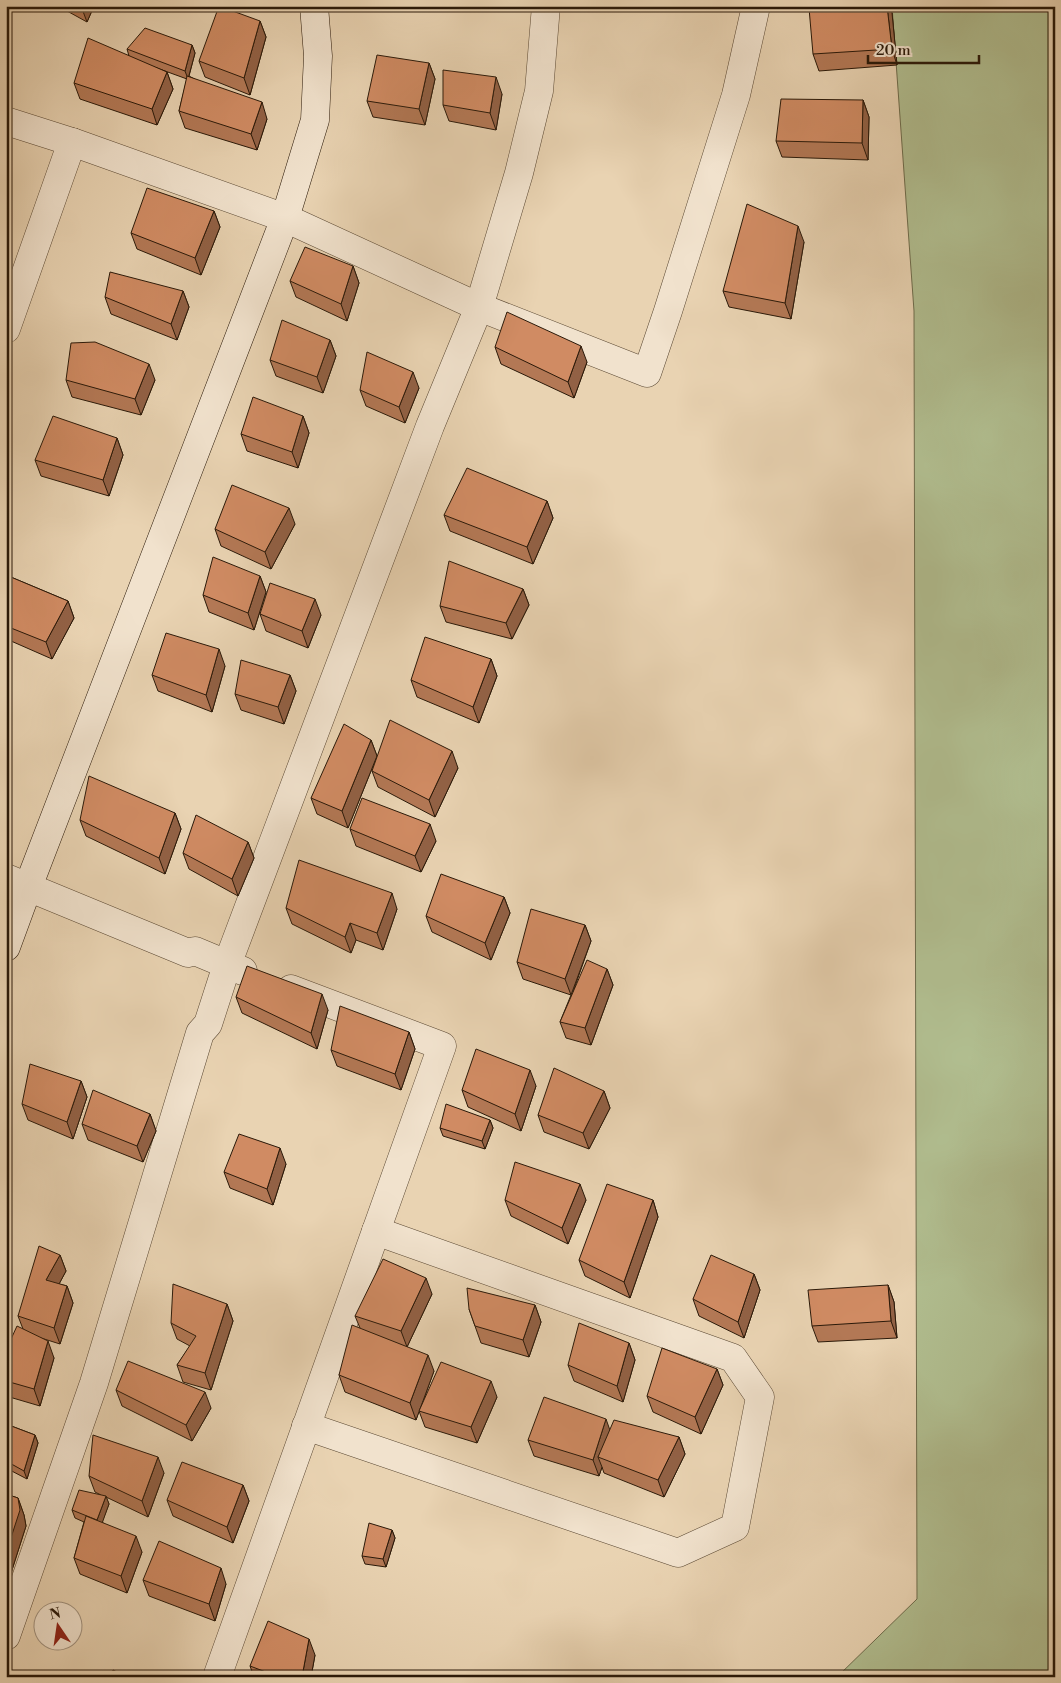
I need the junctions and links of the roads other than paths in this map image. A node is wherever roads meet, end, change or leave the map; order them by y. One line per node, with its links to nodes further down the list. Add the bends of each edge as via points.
1 (314, 6): 6 (street, via 318,56 315,120)
2 (546, 6): 7 (street, via 539,91 519,173)
3 (756, 6): 7 (street, via 736,95 647,373)
4 (6, 121): 5 (street)
5 (72, 142): 6 (street); 8 (street)
6 (285, 218): 7 (street); 9 (street)
7 (478, 308): 11 (street, via 430,426)
8 (6, 329)
9 (17, 882): 10 (street); 11 (street, via 188,953 195,951)
10 (6, 947)
11 (227, 965): 12 (street, via 442,1046); 14 (street, via 208,1024 200,1033 94,1382)
12 (376, 1231): 13 (street); 13 (street, via 733,1358 760,1397 734,1527 678,1553)
13 (306, 1426): 15 (street)
14 (6, 1636)
15 (217, 1677)

